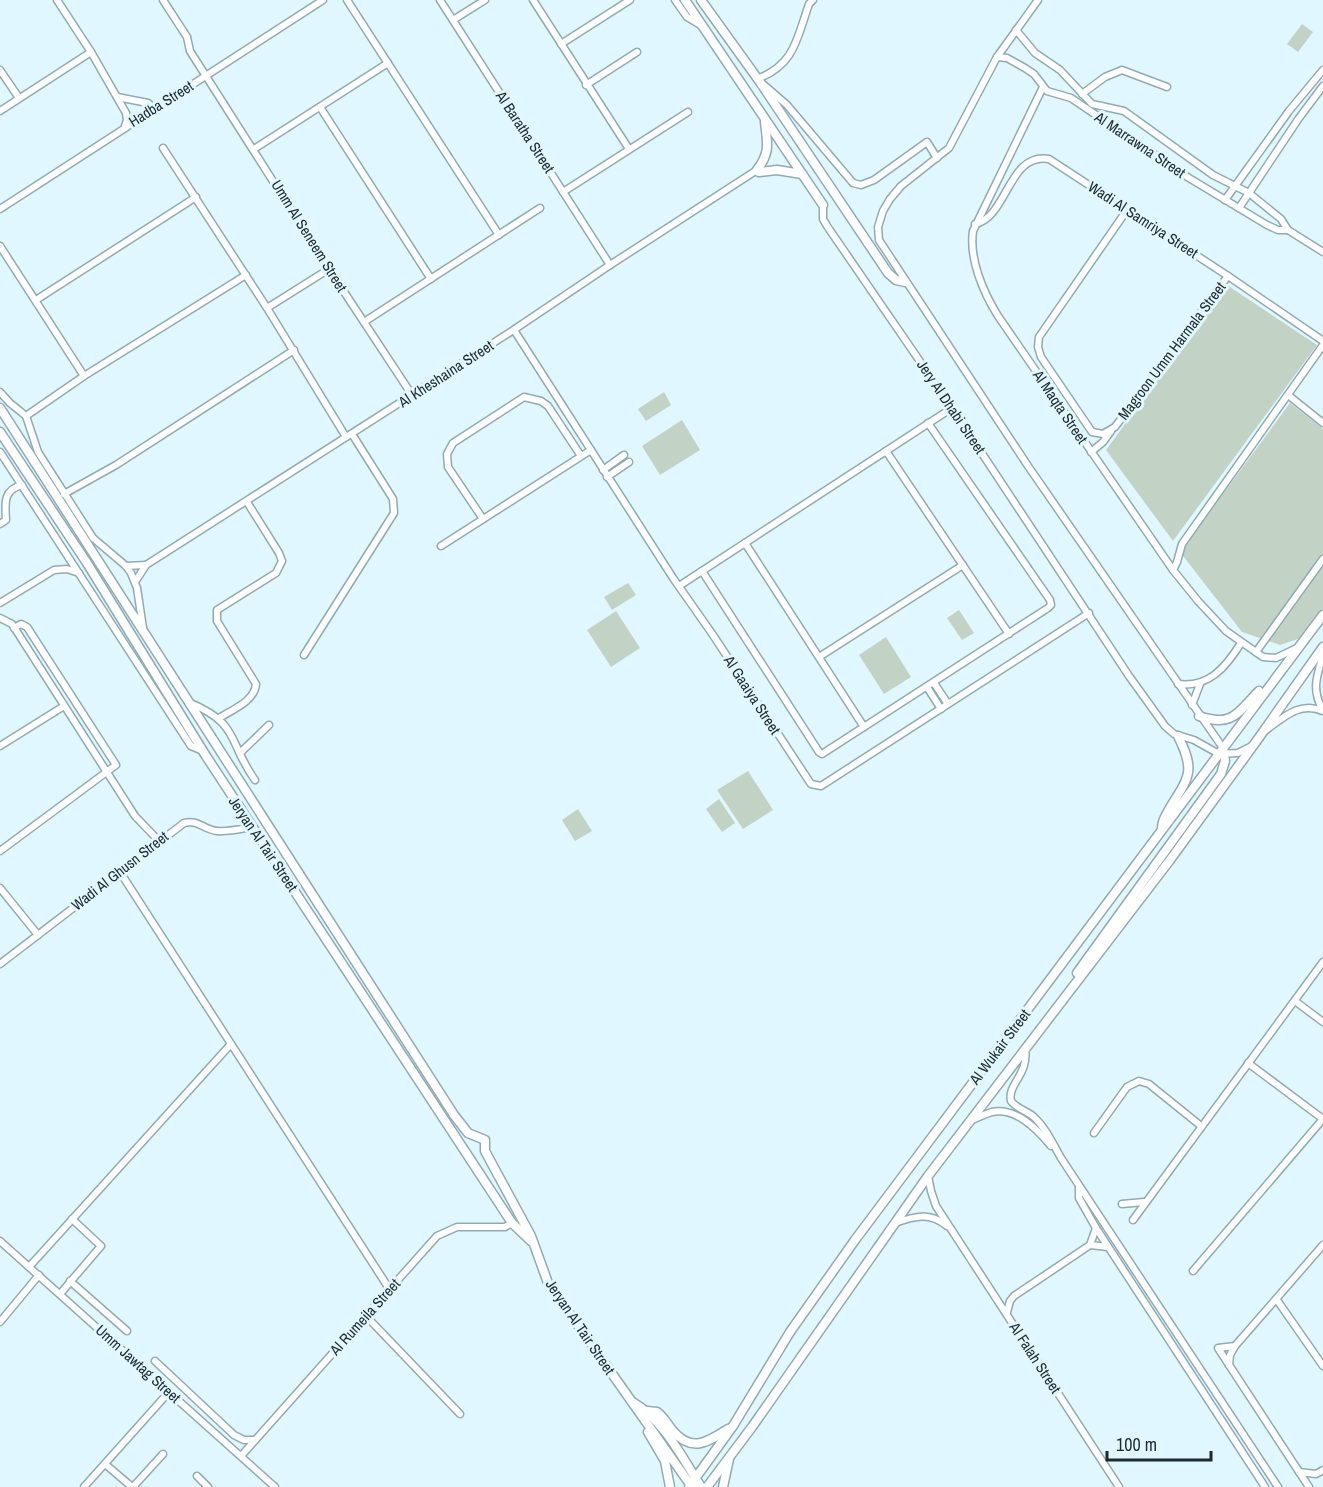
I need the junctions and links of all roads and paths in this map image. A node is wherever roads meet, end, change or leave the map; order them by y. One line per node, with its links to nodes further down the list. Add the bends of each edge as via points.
1 (57, 0): 18 (street)
2 (163, 0): 24 (street, Umm Al Seneem Street)
3 (323, 0): 24 (street, Hadba Street)
4 (347, 0): 21 (street)
5 (440, 0): 14 (street, Al Baratha Street)
6 (485, 0): 14 (street)
7 (533, 0): 17 (street)
8 (630, 0): 17 (street)
9 (675, 0): 15 (street, via 693,23)
10 (685, 0): 15 (street, Jery Al Dhabi Street)
11 (701, 0): 25 (street, Jery Al Dhabi Street)
12 (813, 0): 25 (street, via 792,51 777,69)
13 (1038, 0): 16 (street)
14 (453, 20): 48 (street, Al Baratha Street)
15 (702, 26): 39 (street, Jery Al Dhabi Street)
16 (1016, 30): 20 (street); 30 (street, Al Marrawna Street, via 1035,53 1060,70)
17 (561, 44): 26 (street)
18 (91, 52): 31 (street); 32 (street)
19 (637, 52): 26 (street)
20 (997, 57): 28 (street, Al Marrawna Street, via 1024,68); 44 (street, via 953,142)
21 (388, 63): 33 (street); 59 (street)
22 (0, 70): 31 (street)
23 (1323, 70): 47 (street)
24 (206, 76): 34 (street, Hadba Street); 42 (street, Umm Al Seneem Street)
25 (759, 80): 44 (street, via 787,105 853,183 861,185 874,180 927,142); 67 (street, Jery Al Dhabi Street, via 888,273)
26 (586, 85): 43 (street)
27 (1323, 86): 49 (street)
28 (1043, 87): 51 (street, Al Marrawna Street, via 1071,98); 57 (street, Al Maqta Street)
29 (1167, 87): 30 (street, via 1122,70)
30 (1082, 94): 47 (street, Al Marrawna Street, via 1092,104 1124,111 1213,174)
31 (19, 98): 35 (street)
32 (117, 98): 34 (street, via 148,103); 37 (street)
33 (320, 107): 42 (street); 66 (street)
34 (155, 109): 38 (street, Hadba Street)
35 (0, 111)
36 (688, 112): 43 (street)
37 (126, 113): 38 (street); 40 (street)
38 (140, 118): 40 (street, Hadba Street)
39 (764, 118): 45 (street, via 767,150); 46 (street, Jery Al Dhabi Street)
40 (125, 127): 53 (street, Hadba Street)
41 (164, 148): 50 (street)
42 (254, 149): 63 (street, Umm Al Seneem Street)
43 (629, 150): 48 (street)
44 (937, 158): 67 (street, Jery Al Dhabi Street, via 895,192 878,227 879,240)
45 (758, 171): 46 (street); 62 (street, Al Kheshaina Street)
46 (802, 174): 52 (street, Jery Al Dhabi Street)
47 (1235, 185): 49 (street, Al Marrawna Street); 51 (street)
48 (564, 192): 62 (street, Al Baratha Street)
49 (1249, 193): 55 (street); 58 (street, Al Marrawna Street, via 1281,219)
50 (196, 197): 64 (street); 68 (street)
51 (1225, 200): 55 (street, Al Marrawna Street)
52 (823, 205): 80 (street, Jery Al Dhabi Street, via 827,226)
53 (0, 208)
54 (540, 208): 59 (street)
55 (1239, 208): 58 (street, Al Marrawna Street, via 1278,230)
56 (1126, 210): 57 (street, Wadi Al Samriya Street, via 1053,160 1044,158 1021,170 992,215); 65 (street, Wadi Al Samriya Street); 84 (street, Magroon Umm Harmala Street, via 1039,337 1039,352 1089,429 1100,434)
57 (975, 224): 90 (street, Al Maqta Street, via 973,253 991,305)
58 (1288, 230): 61 (street, Al Marrawna Street)
59 (499, 235): 66 (street)
60 (0, 246): 68 (street)
61 (1323, 252)
62 (610, 265): 71 (street, Al Kheshaina Street)
63 (329, 269): 69 (street); 70 (street, Umm Al Seneem Street)
64 (246, 275): 69 (street); 75 (street)
65 (1228, 276): 72 (street, Wadi Al Samriya Street); 84 (street, Magroon Umm Harmala Street)
66 (431, 279): 70 (street)
67 (905, 282): 134 (street, Jery Al Dhabi Street)
68 (36, 300): 75 (street)
69 (267, 308): 74 (street)
70 (364, 322): 77 (street, Umm Al Seneem Street)
71 (513, 330): 77 (street, Al Kheshaina Street); 87 (street, Al Gaaiya Street)
72 (1323, 340)
73 (1323, 345): 78 (street)
74 (294, 350): 86 (street); 97 (street, via 105,472)
75 (84, 375): 81 (street)
76 (0, 392): 81 (street)
77 (412, 395): 86 (street, Al Kheshaina Street)
78 (1288, 395): 83 (street); 109 (street, via 1182,544)
79 (0, 408): 119 (street, Jeryan Al Tair Street)
80 (952, 408): 82 (street); 115 (street, Jery Al Dhabi Street)
81 (26, 416): 97 (street, Jeryan Al Tair Street, via 35,447)
82 (928, 423): 88 (street); 120 (street, via 1050,602 1048,609)
83 (1323, 423)
84 (1113, 429): 90 (street)
85 (0, 432): 132 (street, Jeryan Al Tair Street, via 87,563)
86 (349, 436): 98 (street, Al Kheshaina Street); 127 (street, via 392,497 394,513)
87 (591, 450): 92 (street); 94 (street, Al Gaaiya Street)
88 (886, 451): 101 (street); 106 (street)
89 (0, 452): 96 (street)
90 (1091, 452): 109 (street, Al Maqta Street)
91 (624, 455): 94 (street)
92 (581, 456): 99 (street); 99 (street, via 548,406 524,397 453,443 447,454 448,467)
93 (629, 462): 95 (street)
94 (603, 470): 95 (street, Al Gaaiya Street)
95 (608, 477): 113 (street, Al Gaaiya Street)
96 (22, 485): 100 (street, via 8,492); 103 (street)
97 (64, 494): 107 (street, Jeryan Al Tair Street, via 93,538)
98 (247, 502): 105 (street, Al Kheshaina Street); 145 (street, via 282,561 276,573 219,607 216,617 255,680 256,689)
99 (483, 519): 102 (street)
100 (3, 522)
101 (745, 543): 110 (street); 129 (street)
102 (441, 546)
103 (67, 554): 108 (street); 111 (street)
104 (1323, 559): 126 (street)
105 (146, 565): 107 (street, Al Kheshaina Street); 112 (street, Al Kheshaina Street)
106 (963, 565): 120 (street); 129 (street)
107 (126, 566): 112 (street, Jeryan Al Tair Street)
108 (60, 568): 111 (street); 114 (street)
109 (1173, 570): 122 (street, Al Maqta Street)
110 (702, 571): 113 (street); 147 (street, via 819,752 824,753)
111 (79, 573): 132 (street)
112 (135, 582): 119 (street, Jeryan Al Tair Street)
113 (680, 586): 142 (street, Al Gaaiya Street, via 811,784 820,786)
114 (0, 603)
115 (1089, 613): 139 (street, Al Gaaiya Street); 148 (street, Jery Al Dhabi Street, via 1158,716)
116 (1323, 615): 125 (street, Al Wukair Street)
117 (0, 618): 118 (street)
118 (15, 628): 121 (street, via 25,625); 123 (street)
119 (144, 634): 138 (street, Jeryan Al Tair Street)
120 (1009, 634): 131 (street)
121 (34, 639): 123 (street); 130 (street)
122 (1241, 643): 126 (street, Al Maqta Street); 135 (street, via 1219,671)
123 (26, 644): 133 (street)
124 (1323, 647): 149 (street, Al Wukair Street)
125 (1298, 648): 126 (street, Al Maqta Street, via 1273,659); 137 (street, Al Wukair Street)
126 (1256, 652)
127 (304, 655)
128 (1323, 655): 143 (street, via 1315,686)
129 (819, 657): 147 (street)
130 (60, 679): 133 (street); 153 (street, via 116,765)
131 (934, 682): 136 (street); 139 (street)
132 (155, 683): 155 (street, Jeryan Al Tair Street)
133 (51, 684): 141 (street)
134 (1178, 684): 135 (street); 140 (street, Jery Al Dhabi Street)
135 (1200, 684): 140 (street)
136 (927, 687): 142 (street); 147 (street)
137 (1268, 687): 144 (street, via 1233,718 1217,721); 151 (street, Al Wukair Street)
138 (188, 702): 145 (street); 174 (street, Jeryan Al Tair Street, via 454,1114 468,1133)
139 (948, 704): 142 (street, Al Gaaiya Street)
140 (1192, 705): 144 (street, Jery Al Dhabi Street)
141 (64, 706): 150 (street); 153 (street)
142 (941, 708)
143 (1323, 711): 149 (street, via 1312,707 1297,709)
144 (1199, 716): 151 (street, Jery Al Dhabi Street)
145 (219, 718): 152 (street, via 231,732)
146 (268, 725): 152 (street)
147 (864, 727)
148 (1178, 736): 151 (street, Jery Al Dhabi Street); 156 (street, via 1189,758 1188,774)
149 (1261, 736): 151 (street, via 1238,753); 165 (street, Al Wukair Street)
150 (1, 743)
151 (1222, 752): 156 (street, Al Wukair Street); 165 (street, via 1225,761 1221,774 1088,955)
152 (240, 753): 154 (street)
153 (107, 772): 157 (street, via 135,816); 158 (street)
154 (255, 780)
155 (252, 827): 157 (street, Wadi Al Ghusn Street, via 219,831 187,822); 175 (street, Jeryan Al Tair Street)
156 (1162, 830): 215 (street, Al Wukair Street, via 855,1240 790,1332)
157 (159, 841): 160 (street, Wadi Al Ghusn Street)
158 (3, 850): 159 (street)
159 (0, 855)
160 (120, 872): 162 (street, Wadi Al Ghusn Street); 168 (street)
161 (1, 890): 162 (street)
162 (38, 935): 163 (street, Wadi Al Ghusn Street)
163 (0, 963)
164 (1323, 963): 166 (street)
165 (1071, 987): 169 (street, Al Wukair Street)
166 (1295, 1002): 167 (street); 170 (street)
167 (1323, 1023)
168 (231, 1044): 182 (street); 198 (street)
169 (1025, 1048): 171 (street, Al Wukair Street); 176 (street, via 1024,1070 1010,1098 1039,1122)
170 (1248, 1064): 172 (street); 194 (street, via 1323,1119)
171 (969, 1122): 176 (street, via 995,1112 1013,1114 1037,1130); 177 (street, Al Wukair Street)
172 (1201, 1126): 173 (street, via 1149,1084 1138,1081 1127,1087); 179 (street)
173 (1094, 1133)
174 (477, 1136): 175 (street); 181 (street, Jeryan Al Tair Street, via 484,1140 485,1151)
175 (463, 1147): 184 (street, Jeryan Al Tair Street)
176 (1061, 1158): 178 (street)
177 (928, 1176): 185 (street, Al Wukair Street); 187 (street, Al Falah Street, via 933,1199)
178 (1079, 1185): 186 (street, via 1079,1198); 199 (street)
179 (1144, 1202): 180 (street); 183 (street)
180 (1122, 1204)
181 (518, 1213): 184 (street); 192 (street, Jeryan Al Tair Street)
182 (72, 1219): 193 (street); 196 (street, via 101,1246)
183 (1133, 1220)
184 (512, 1223): 192 (street, Jeryan Al Tair Street); 198 (street, Al Rumeila Street, via 505,1227 457,1227 441,1233)
185 (895, 1224): 187 (street, via 923,1216 936,1218); 219 (street, Al Wukair Street)
186 (1096, 1228): 189 (street); 191 (street)
187 (951, 1229): 202 (street, Al Falah Street)
188 (0, 1241): 193 (street, Umm Jawtag Street)
189 (1089, 1245): 191 (street); 202 (street, via 1014,1296)
190 (1323, 1245): 201 (street)
191 (1108, 1247): 197 (street)
192 (537, 1249): 214 (street, Jeryan Al Tair Street, via 548,1283 631,1401)
193 (29, 1267): 195 (street, Umm Jawtag Street)
194 (1193, 1271)
195 (39, 1275): 200 (street, Umm Jawtag Street); 204 (street)
196 (70, 1281): 200 (street); 205 (street)
197 (1134, 1287): 199 (street); 211 (street)
198 (390, 1290): 203 (street, Al Rumeila Street)
199 (1150, 1293): 210 (street)
200 (60, 1294): 212 (street, Umm Jawtag Street)
201 (1277, 1300): 206 (street); 209 (street)
202 (1007, 1313): 234 (street, Al Falah Street)
203 (366, 1316): 213 (street); 216 (street, Al Rumeila Street)
204 (0, 1322)
205 (127, 1331)
206 (1234, 1346): 208 (street); 208 (street, via 1218,1348)
207 (154, 1361): 216 (street, via 234,1435)
208 (1229, 1365): 222 (street)
209 (1323, 1366)
210 (1203, 1374): 211 (street); 236 (street)
211 (1201, 1388): 235 (street)
212 (170, 1392): 218 (street, Umm Jawtag Street); 220 (street)
213 (460, 1414)
214 (646, 1415): 215 (street, via 657,1412 680,1437 696,1444); 225 (street, Jeryan Al Tair Street); 230 (street, via 648,1432 665,1461)
215 (733, 1426): 225 (street, Al Wukair Street)
216 (255, 1440): 218 (street, Al Rumeila Street)
217 (163, 1454): 227 (street)
218 (241, 1456): 229 (street, Umm Jawtag Street)
219 (730, 1456): 232 (street, Al Wukair Street); 233 (street)
220 (105, 1464): 226 (street); 227 (street)
221 (1323, 1470): 223 (street)
222 (1299, 1472): 223 (street); 237 (street)
223 (1316, 1474): 237 (street)
224 (197, 1476): 228 (street)
225 (692, 1485): 231 (street, Jeryan Al Tair Street)
226 (84, 1487)
227 (132, 1487)
228 (208, 1487)
229 (275, 1487)
230 (670, 1487)
231 (701, 1487)
232 (707, 1487)
233 (723, 1487)
234 (1119, 1487)
235 (1265, 1487)
236 (1278, 1487)
237 (1310, 1487)

